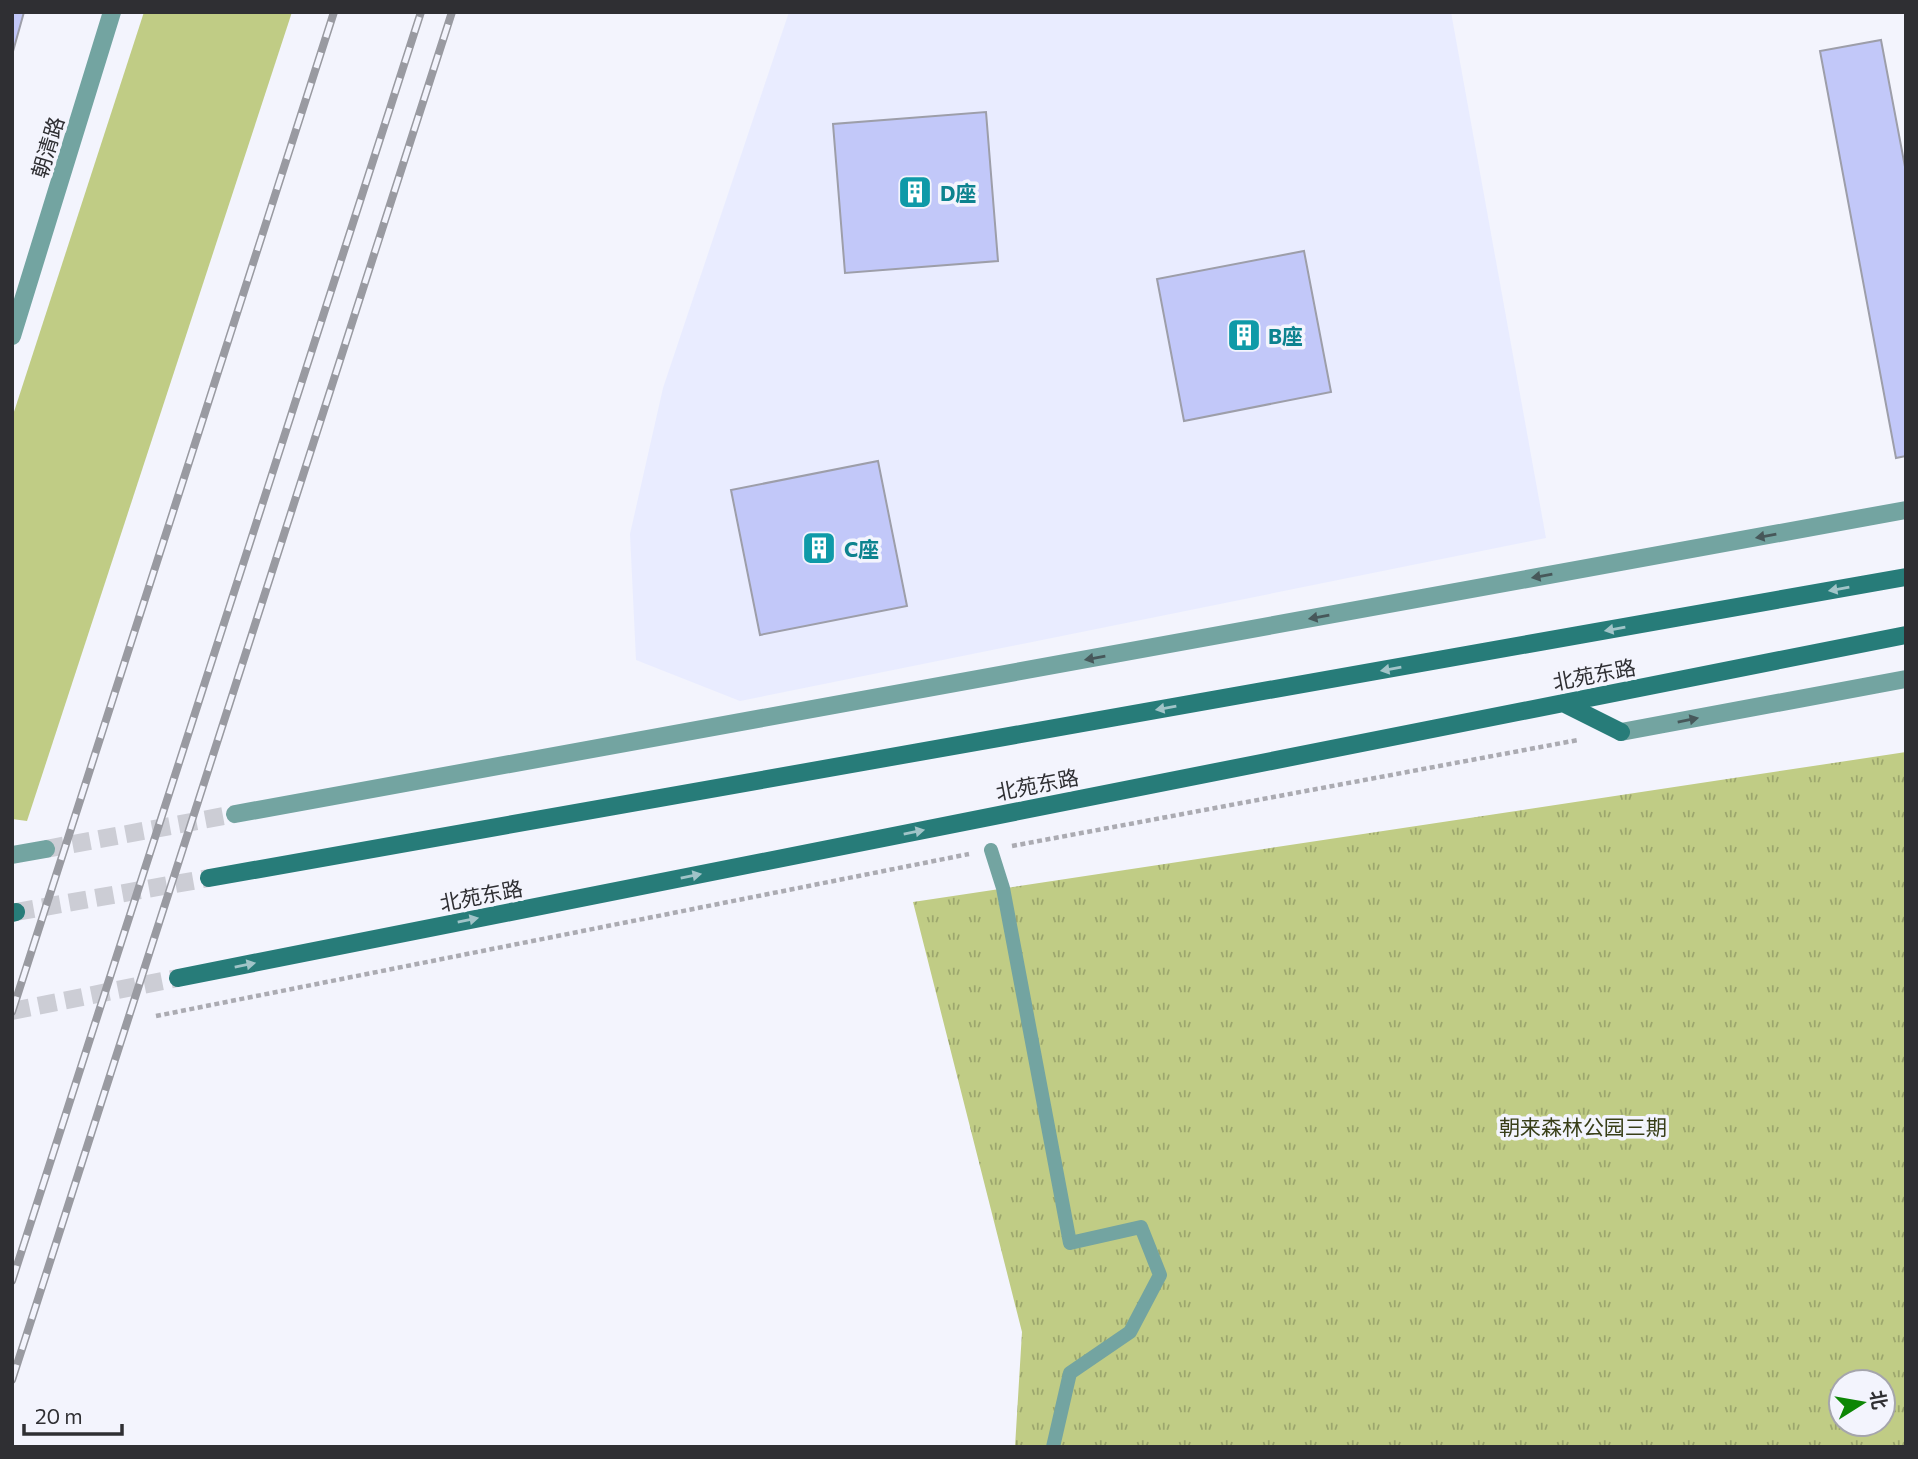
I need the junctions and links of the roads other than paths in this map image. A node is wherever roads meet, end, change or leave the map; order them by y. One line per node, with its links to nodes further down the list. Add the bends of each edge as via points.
1 (112, 12): 2 (street, 朝清路)
2 (12, 336)
3 (1906, 510): 9 (street, one-way to 9)
4 (1906, 578): 13 (main road, 北苑东路, one-way to 13)
5 (1906, 635): 7 (main road, 北苑东路)
6 (1906, 679): 8 (street, one-way to 6)
7 (1563, 703): 8 (main road); 14 (main road, 北苑东路, one-way to 7)
8 (1620, 732)
9 (235, 814)
10 (46, 849): 12 (street)
11 (991, 850): 15 (lane, via 1003,888 1070,1243 1141,1227 1160,1275 1130,1332 1070,1373)
12 (12, 855)
13 (209, 878)
14 (178, 978)
15 (1053, 1447)

